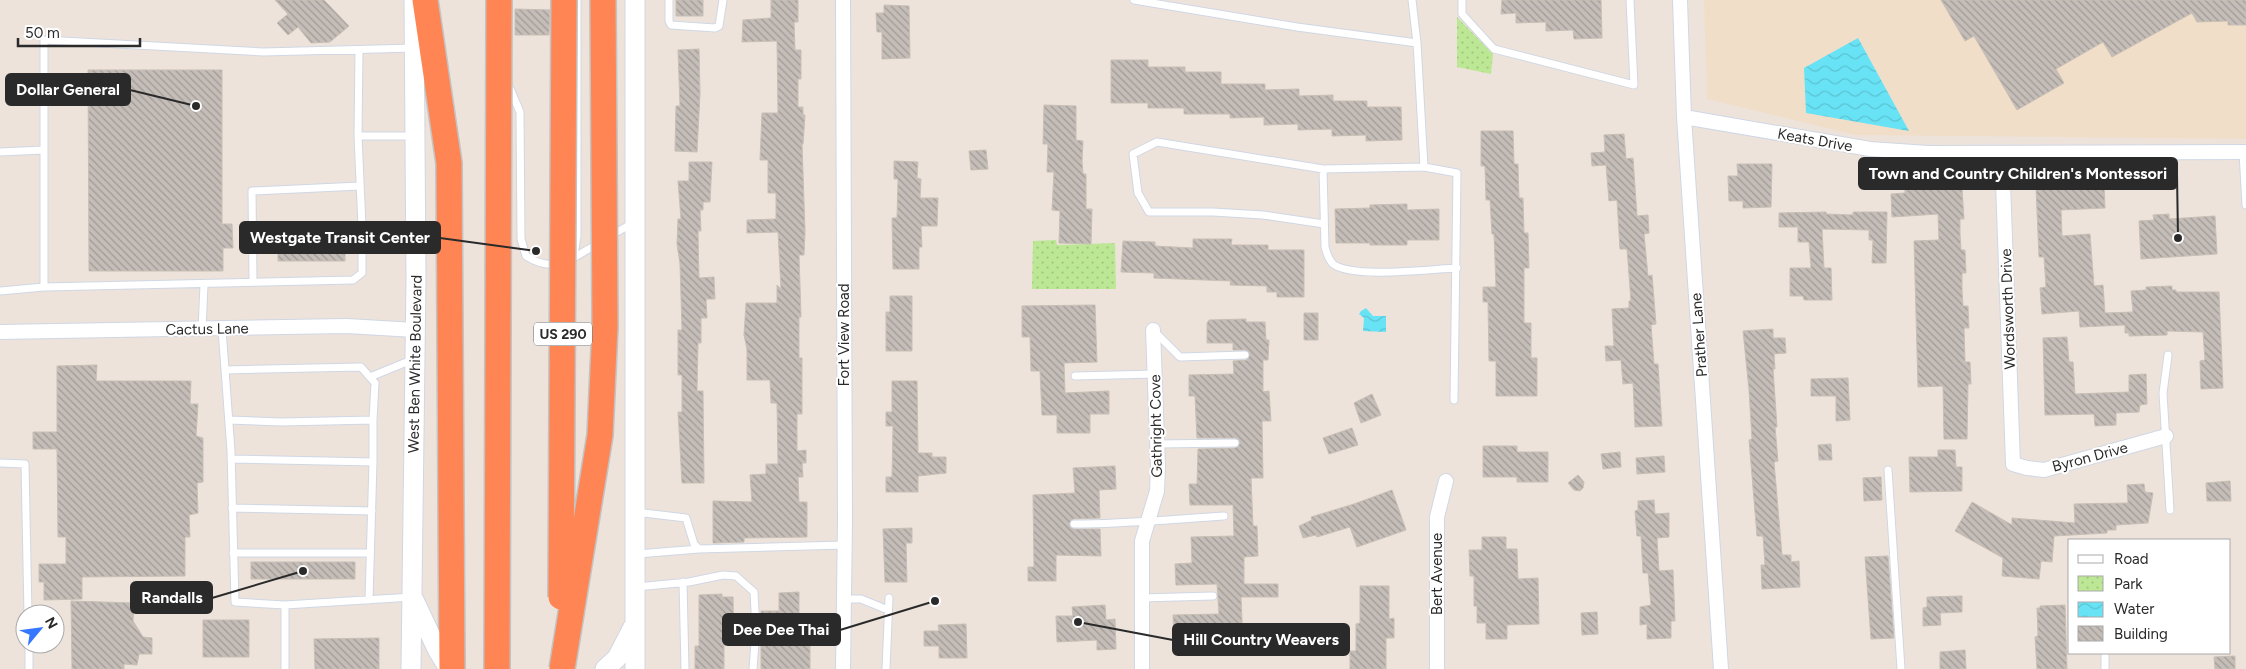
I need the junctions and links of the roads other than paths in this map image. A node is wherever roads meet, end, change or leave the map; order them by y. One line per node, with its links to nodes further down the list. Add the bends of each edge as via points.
1 (414, 0): 18 (main road, West Ben White Boulevard)
2 (425, 0): 92 (highway, via 449,163)
3 (499, 0): 93 (highway, bridge)
4 (564, 0): 94 (highway, US 290, bridge)
5 (577, 0): 33 (lane, via 577,237)
6 (603, 0): 94 (highway, bridge, via 605,327 600,435)
7 (635, 0): 31 (main road)
8 (669, 0): 9 (lane, via 671,25 715,28 719,26)
9 (723, 0)
10 (843, 0): 70 (street, Fort View Road)
11 (1134, 0): 17 (lane)
12 (1412, 0): 17 (lane)
13 (1462, 0): 14 (lane, via 1462,14 1494,49 1634,85)
14 (1630, 0)
15 (1680, 0): 20 (street, Prather Lane)
16 (489, 38): 33 (lane, via 520,112 522,248 526,256 537,263 551,266)
17 (1417, 43): 27 (lane)
18 (416, 48): 19 (lane); 22 (main road, West Ben White Boulevard)
19 (359, 50): 21 (lane); 23 (lane, via 263,52 44,40)
20 (1684, 118): 26 (street, Keats Drive, via 1870,149 1928,154); 103 (street, Prather Lane)
21 (358, 136): 22 (lane); 29 (lane)
22 (416, 136): 41 (main road, West Ben White Boulevard)
23 (44, 150): 24 (lane); 37 (lane)
24 (0, 152)
25 (2245, 152): 26 (street, Keats Drive); 30 (lane)
26 (2002, 154): 60 (street, Wordsworth Drive)
27 (1424, 167): 28 (lane); 34 (lane, via 1457,173)
28 (1323, 169): 32 (lane); 32 (lane, via 1157,142 1133,154 1138,193 1149,212 1263,215)
29 (360, 186): 35 (lane, via 252,191); 35 (lane, via 362,273 353,280)
30 (2246, 206)
31 (635, 222): 33 (lane); 66 (main road)
32 (1324, 224): 34 (lane, via 1328,258 1346,269 1363,272)
33 (573, 258)
34 (1457, 268): 51 (lane)
35 (253, 281): 36 (lane)
36 (204, 285): 37 (lane); 39 (lane)
37 (44, 287): 38 (lane)
38 (0, 291)
39 (202, 329): 40 (street, Cactus Lane); 43 (street, Cactus Lane)
40 (222, 329): 41 (street, Cactus Lane, via 347,326); 47 (lane)
41 (415, 330): 46 (main road, West Ben White Boulevard)
42 (1153, 330): 44 (lane, via 1180,357); 48 (street, Gathright Cove)
43 (0, 332)
44 (1245, 355)
45 (2168, 355): 54 (lane, via 2163,393)
46 (414, 359): 50 (lane); 78 (main road, West Ben White Boulevard)
47 (226, 370): 50 (lane, via 361,368); 52 (lane)
48 (1155, 374): 49 (lane); 56 (street, Gathright Cove)
49 (1074, 376)
50 (370, 377): 53 (lane, via 375,383)
51 (1454, 400)
52 (229, 420): 53 (lane); 57 (lane)
53 (373, 420): 58 (lane)
54 (2166, 436): 60 (street, Byron Drive, via 2044,470); 64 (lane)
55 (1235, 443): 56 (lane)
56 (1157, 444): 68 (street, Gathright Cove, via 1157,491)
57 (231, 459): 58 (lane); 63 (lane)
58 (373, 462): 65 (lane)
59 (0, 463): 83 (lane, via 25,464)
60 (2013, 464)
61 (1888, 470): 104 (lane)
62 (1446, 481): 102 (street, Bert Avenue, via 1437,517)
63 (232, 508): 65 (lane); 72 (lane)
64 (2170, 510)
65 (372, 511): 73 (lane)
66 (635, 512): 71 (lane, via 686,518 694,544); 74 (main road)
67 (1224, 516): 68 (lane)
68 (1148, 520): 69 (lane, via 1128,524); 80 (street, Gathright Cove, via 1142,541)
69 (1074, 524)
70 (844, 544): 71 (lane); 81 (street, Fort View Road)
71 (699, 549): 74 (lane)
72 (233, 553): 73 (lane); 84 (lane, via 235,602)
73 (370, 553): 82 (lane)
74 (635, 554): 76 (main road)
75 (683, 582): 76 (lane); 97 (lane); 98 (lane, via 736,576 754,592)
76 (634, 587): 86 (main road)
77 (1213, 596): 80 (lane)
78 (412, 597): 82 (lane); 91 (main road, West Ben White Boulevard); 92 (main road, via 437,649)
79 (889, 598): 85 (lane)
80 (1141, 598): 101 (street, Gathright Cove)
81 (844, 599): 85 (lane, via 861,600); 99 (street, Fort View Road)
82 (369, 600): 84 (lane)
83 (28, 604)
84 (285, 605): 90 (lane)
85 (888, 610): 100 (lane)
86 (635, 624): 95 (main road, via 617,658); 96 (main road)
87 (29, 654): 89 (lane)
88 (2105, 655): 105 (lane)
89 (29, 669)
90 (286, 669)
91 (411, 669)
92 (451, 669)
93 (497, 669)
94 (561, 669)
95 (605, 669)
96 (635, 669)
97 (685, 669)
98 (753, 669)
99 (843, 669)
100 (886, 669)
101 (1142, 669)
102 (1436, 669)
103 (1720, 669)
104 (1901, 669)
105 (2105, 669)

